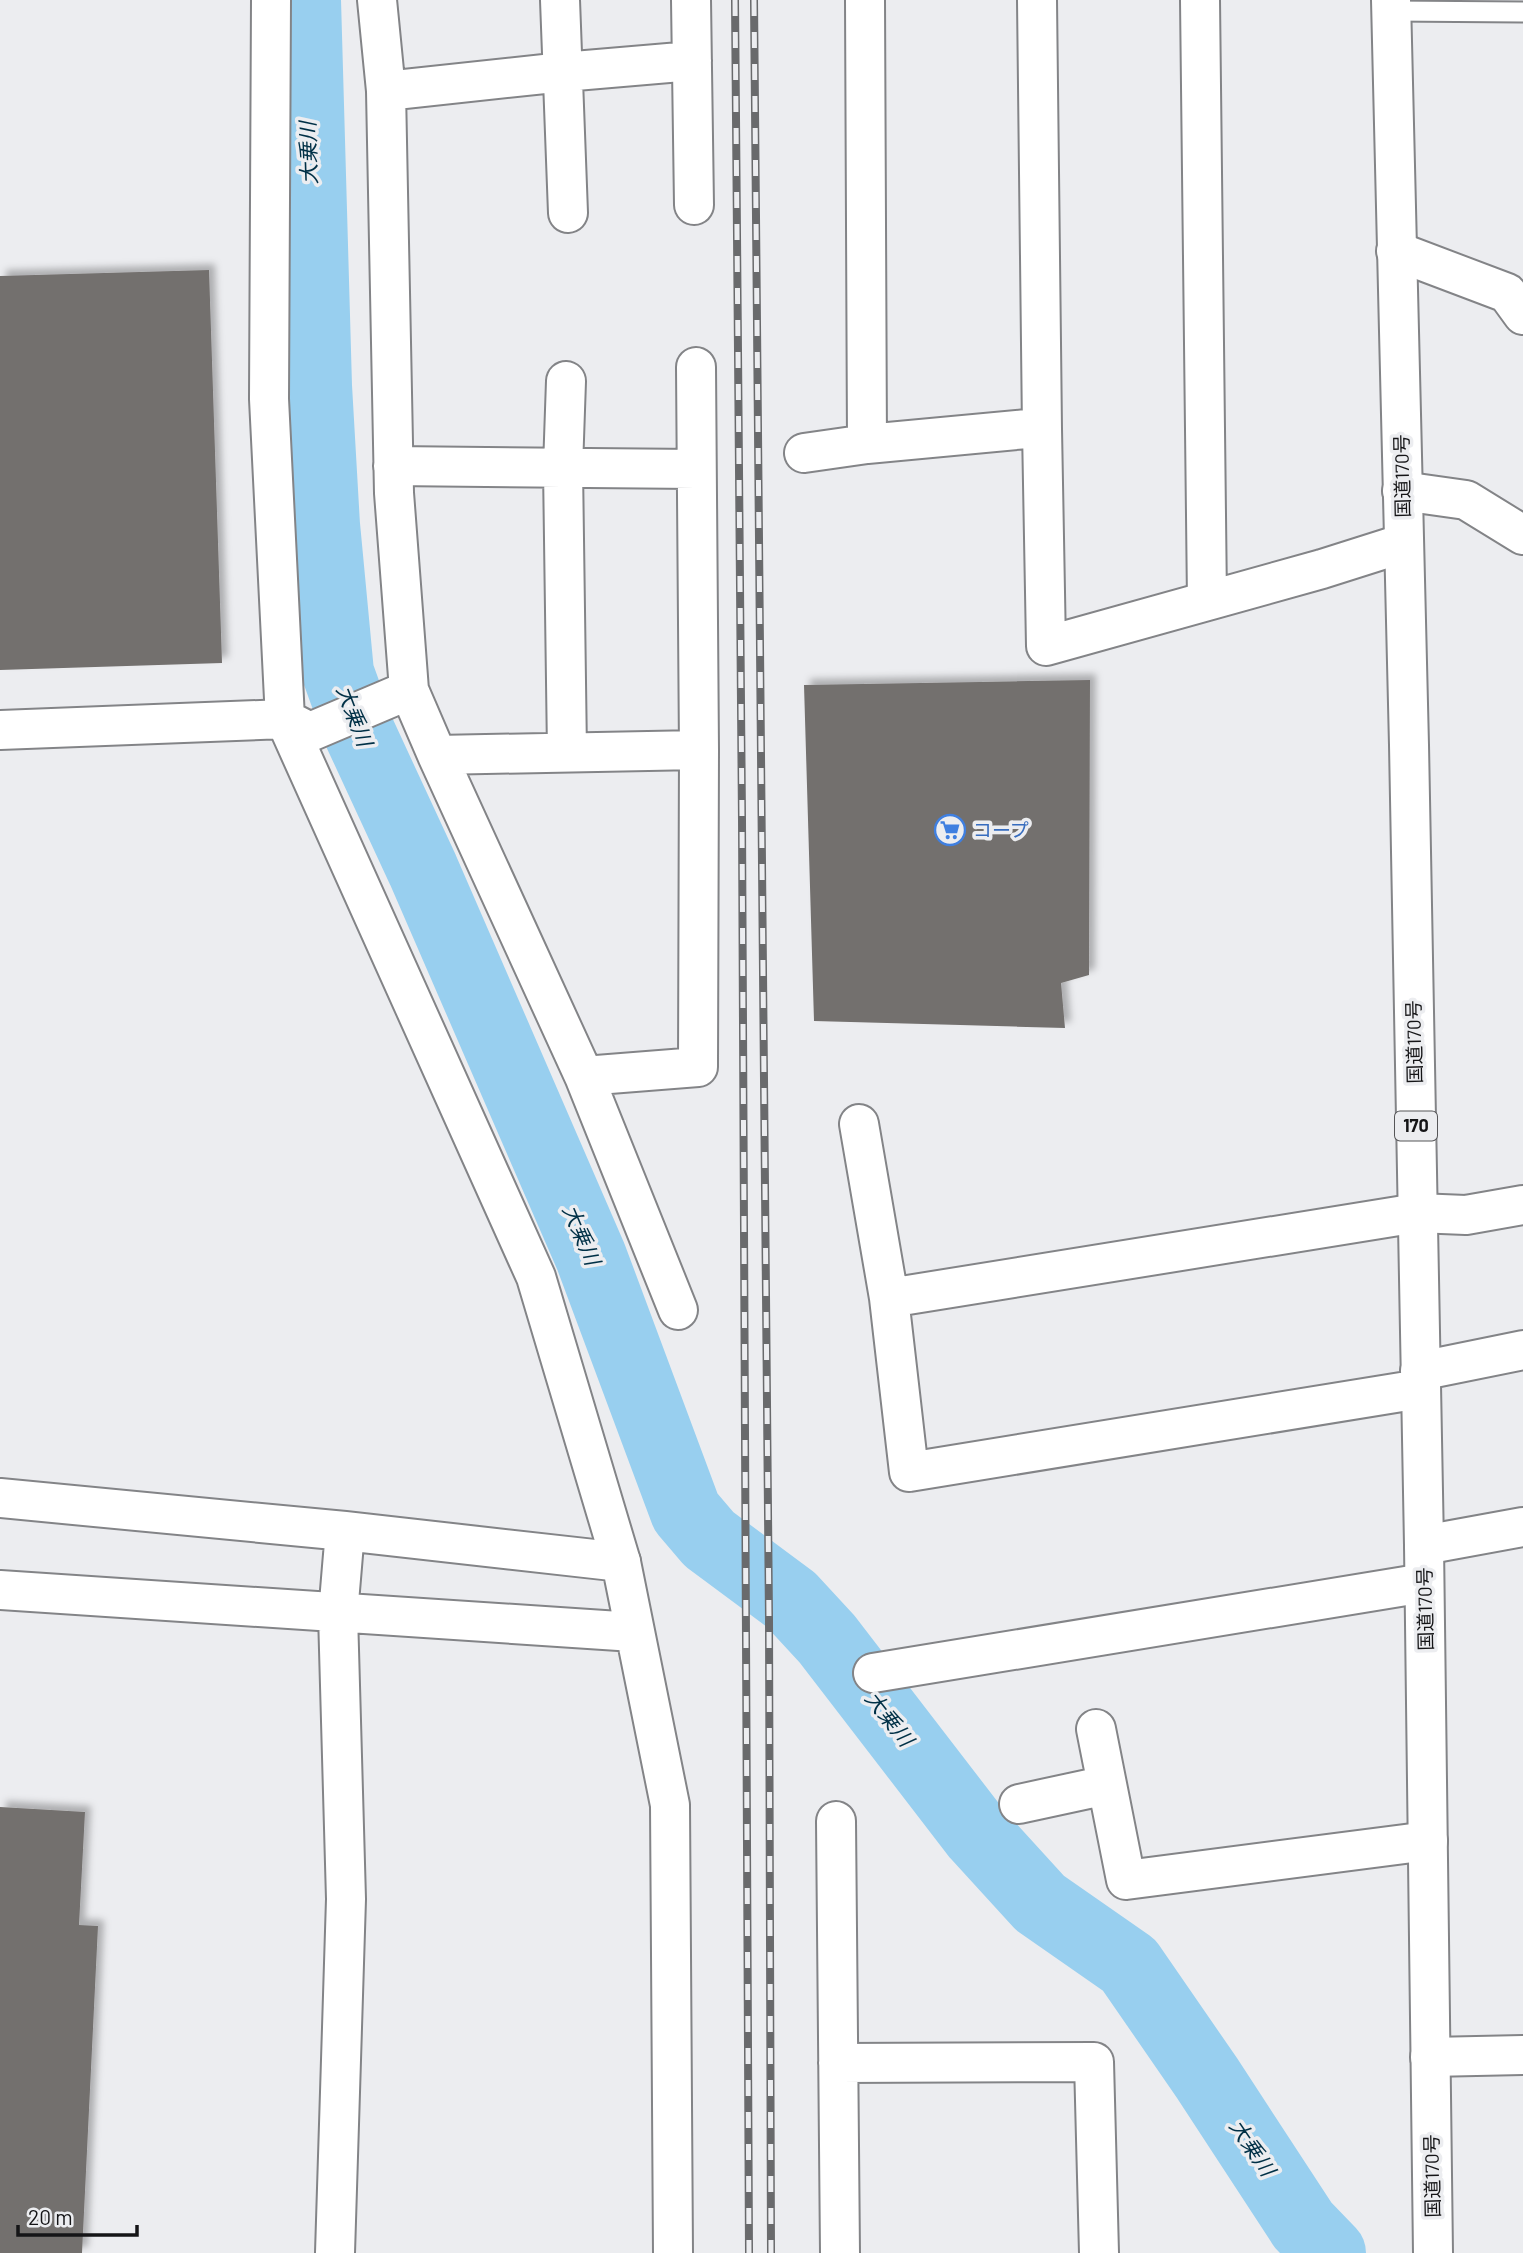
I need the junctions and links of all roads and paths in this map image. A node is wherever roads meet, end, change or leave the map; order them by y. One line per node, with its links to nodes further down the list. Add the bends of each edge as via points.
1 (271, 0): 30 (main road, via 269,399)
2 (377, 0): 12 (main road)
3 (560, 0): 11 (main road)
4 (691, 0): 10 (main road)
5 (865, 0): 20 (main road)
6 (1037, 0): 19 (main road)
7 (1200, 0): 28 (main road)
8 (1391, 5): 9 (lane); 15 (main road, 国道170号 / 170)
9 (1523, 12)
10 (692, 61): 11 (main road); 13 (main road)
11 (563, 72): 12 (main road); 14 (main road)
12 (386, 91): 22 (main road)
13 (694, 205)
14 (569, 212)
15 (1396, 251): 16 (main road, via 1507,293); 25 (main road, 国道170号 / 170)
16 (1523, 315)
17 (696, 367): 24 (main road)
18 (566, 381): 23 (main road)
19 (1042, 429): 20 (main road); 28 (main road, via 1046,646)
20 (867, 444): 21 (main road)
21 (804, 453)
22 (393, 466): 23 (main road); 29 (main road)
23 (563, 468): 24 (main road); 33 (main road)
24 (696, 469): 32 (main road)
25 (1402, 491): 26 (main road, via 1466,500); 27 (main road, 国道170号 / 170)
26 (1523, 535)
27 (1404, 543): 28 (main road); 38 (main road, 国道170号 / 170)
28 (1206, 601)
29 (399, 694): 30 (main road); 34 (main road)
30 (297, 725): 31 (main road); 47 (main road, via 536,1277)
31 (0, 730)
32 (699, 750): 33 (main road); 35 (main road, via 698,1067)
33 (567, 752): 34 (main road)
34 (437, 755): 35 (main road)
35 (584, 1076): 40 (main road)
36 (859, 1125): 39 (main road)
37 (1523, 1205): 38 (main road, via 1466,1215)
38 (1417, 1213): 39 (main road); 42 (main road, 国道170号 / 170)
39 (889, 1298): 42 (main road, via 909,1472)
40 (678, 1310)
41 (1523, 1350): 42 (main road)
42 (1420, 1380): 46 (main road, 国道170号 / 170)
43 (0, 1499): 45 (main road)
44 (1523, 1527): 46 (main road)
45 (345, 1531): 47 (main road); 50 (main road)
46 (1424, 1545): 48 (main road, 国道170号 / 170)
47 (621, 1562): 51 (main road)
48 (1424, 1583): 52 (main road); 57 (main road, 国道170号 / 170)
49 (0, 1590): 50 (main road)
50 (338, 1614): 51 (main road); 61 (main road, via 346,1899)
51 (634, 1632): 62 (main road, via 670,1805)
52 (873, 1673)
53 (1096, 1729): 54 (main road)
54 (1107, 1785): 55 (main road); 57 (main road, via 1126,1880)
55 (1020, 1804)
56 (836, 1821): 60 (main road)
57 (1428, 1841): 59 (main road, 国道170号 / 170)
58 (1523, 2055): 59 (main road)
59 (1430, 2057): 65 (main road, 国道170号 / 170)
60 (838, 2063): 63 (main road); 64 (main road, via 1094,2062)
61 (335, 2253)
62 (673, 2253)
63 (840, 2253)
64 (1099, 2253)
65 (1433, 2253)

